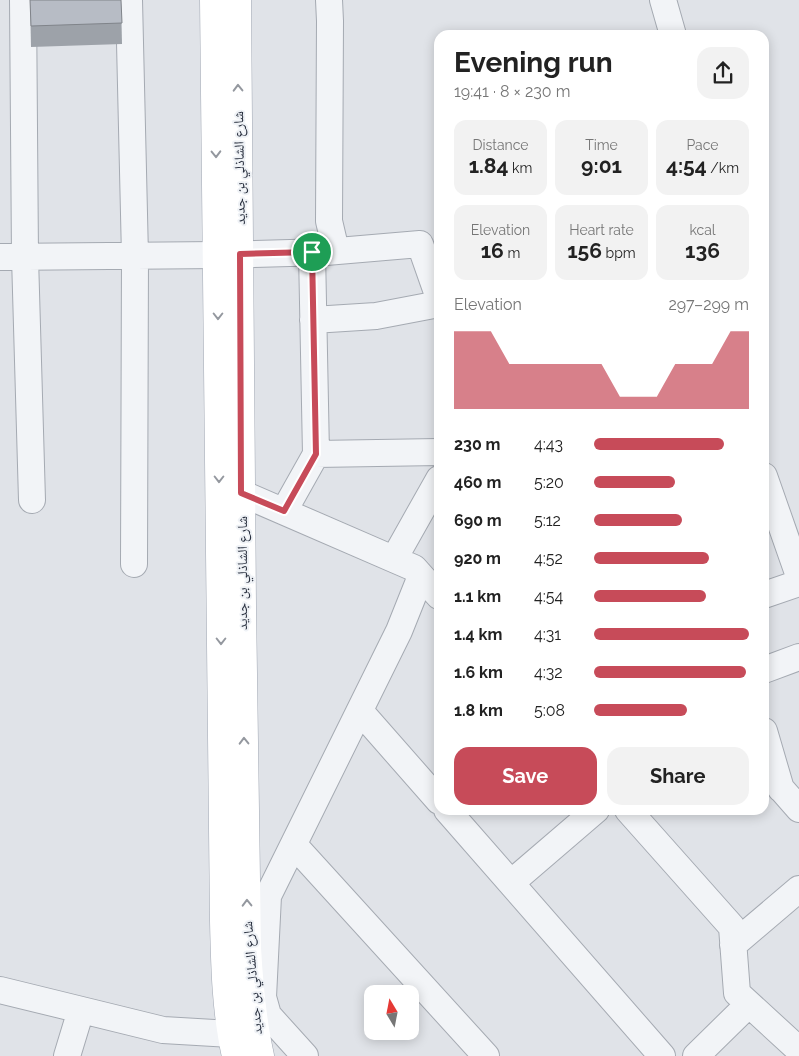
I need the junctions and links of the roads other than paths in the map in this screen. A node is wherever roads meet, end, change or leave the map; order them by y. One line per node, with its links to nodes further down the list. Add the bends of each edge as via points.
1 (23, 0): 12 (street)
2 (129, 0): 11 (street)
3 (214, 0): 10 (main road, شارع الشاذلي بن جديد, one-way to 10)
4 (237, 0): 10 (main road, شارع الشاذلي بن جديد, one-way to 4)
5 (329, 0): 9 (street, via 329,221)
6 (663, 0): 7 (street)
7 (672, 30)
8 (429, 244): 9 (street); 13 (street)
9 (324, 251): 10 (street); 15 (street)
10 (229, 255): 11 (street); 20 (main road, شارع الشاذلي بن جديد); 48 (main road, شارع الشاذلي بن جديد, one-way to 48, via 224,921 226,985)
11 (135, 256): 12 (street); 24 (street)
12 (13, 257): 21 (street)
13 (434, 271)
14 (434, 305): 15 (street, via 376,316)
15 (313, 320): 17 (street)
16 (434, 452): 17 (street)
17 (316, 454): 22 (street)
18 (434, 487): 23 (street)
19 (769, 490): 26 (street)
20 (241, 493): 22 (street); 51 (main road, شارع الشاذلي بن جديد, one-way to 20, via 251,1004 247,948)
21 (32, 500)
22 (284, 511): 23 (street)
23 (394, 560): 25 (street, via 414,568)
24 (134, 564)
25 (421, 576): 28 (street); 32 (street, via 399,631)
26 (799, 576)
27 (799, 583): 29 (street)
28 (434, 590)
29 (769, 593)
30 (799, 657): 31 (street)
31 (769, 668)
32 (360, 711): 36 (street); 41 (street)
33 (769, 748): 35 (street)
34 (769, 775): 35 (street)
35 (781, 789): 37 (street)
36 (434, 795)
37 (799, 809)
38 (451, 815): 42 (street)
39 (590, 815): 42 (street)
40 (632, 815): 44 (street, via 732,927)
41 (294, 845): 52 (street, via 268,896 263,997 268,1015); 53 (street)
42 (511, 883): 54 (street)
43 (799, 889): 44 (street)
44 (733, 945): 46 (street, via 737,993)
45 (0, 990): 47 (street)
46 (749, 1004): 49 (street); 55 (street)
47 (81, 1010): 48 (street); 50 (street)
48 (234, 1045)
49 (799, 1050)
50 (68, 1056)
51 (260, 1056)
52 (305, 1056)
53 (486, 1056)
54 (662, 1056)
55 (696, 1056)

